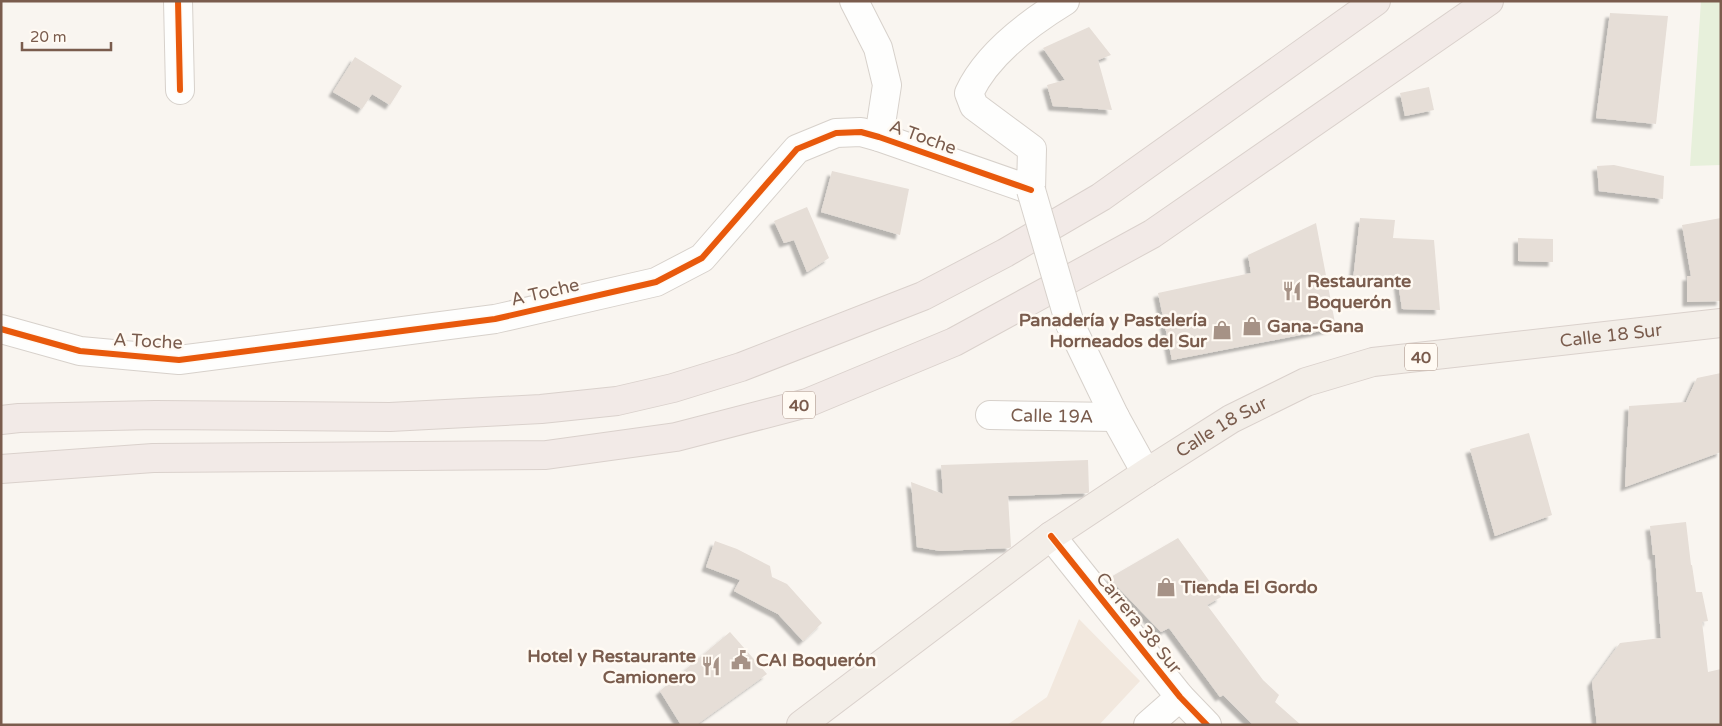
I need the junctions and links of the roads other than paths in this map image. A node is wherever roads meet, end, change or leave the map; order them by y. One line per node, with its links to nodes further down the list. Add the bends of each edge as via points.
1 (178, 1): 6 (street)
2 (854, 1): 7 (street, via 878,48 887,85)
3 (1065, 1): 8 (street, via 1009,41 975,80 969,93 974,106 1032,149)
4 (1376, 1): 13 (highway, via 1101,197 1005,253 923,296 742,367 617,401 541,409 390,417 156,416)
5 (1490, 1): 14 (highway, 40, via 1152,234 954,342 807,403 676,437 546,455 153,458)
6 (180, 90)
7 (880, 137): 8 (street, A Toche); 10 (street, A Toche, via 861,132 836,133 797,149 702,258 656,282 495,319 179,360 80,352)
8 (1031, 190): 12 (street, bridge, via 1070,324)
9 (1721, 323): 15 (main road, Calle 18 Sur / 40, via 1373,362 1306,382 1231,419)
10 (1, 328)
11 (990, 415): 12 (street, Calle 19A)
12 (1114, 417): 15 (street)
13 (1, 420)
14 (1, 469)
15 (1146, 473): 16 (main road, Calle 18 Sur)
16 (1051, 536): 17 (street, Carrera 38 Sur); 18 (main road, Calle 18 Sur)
17 (1180, 697): 19 (street); 20 (street, Carrera 38 Sur)
18 (801, 725)
19 (1148, 725)
20 (1207, 725)

